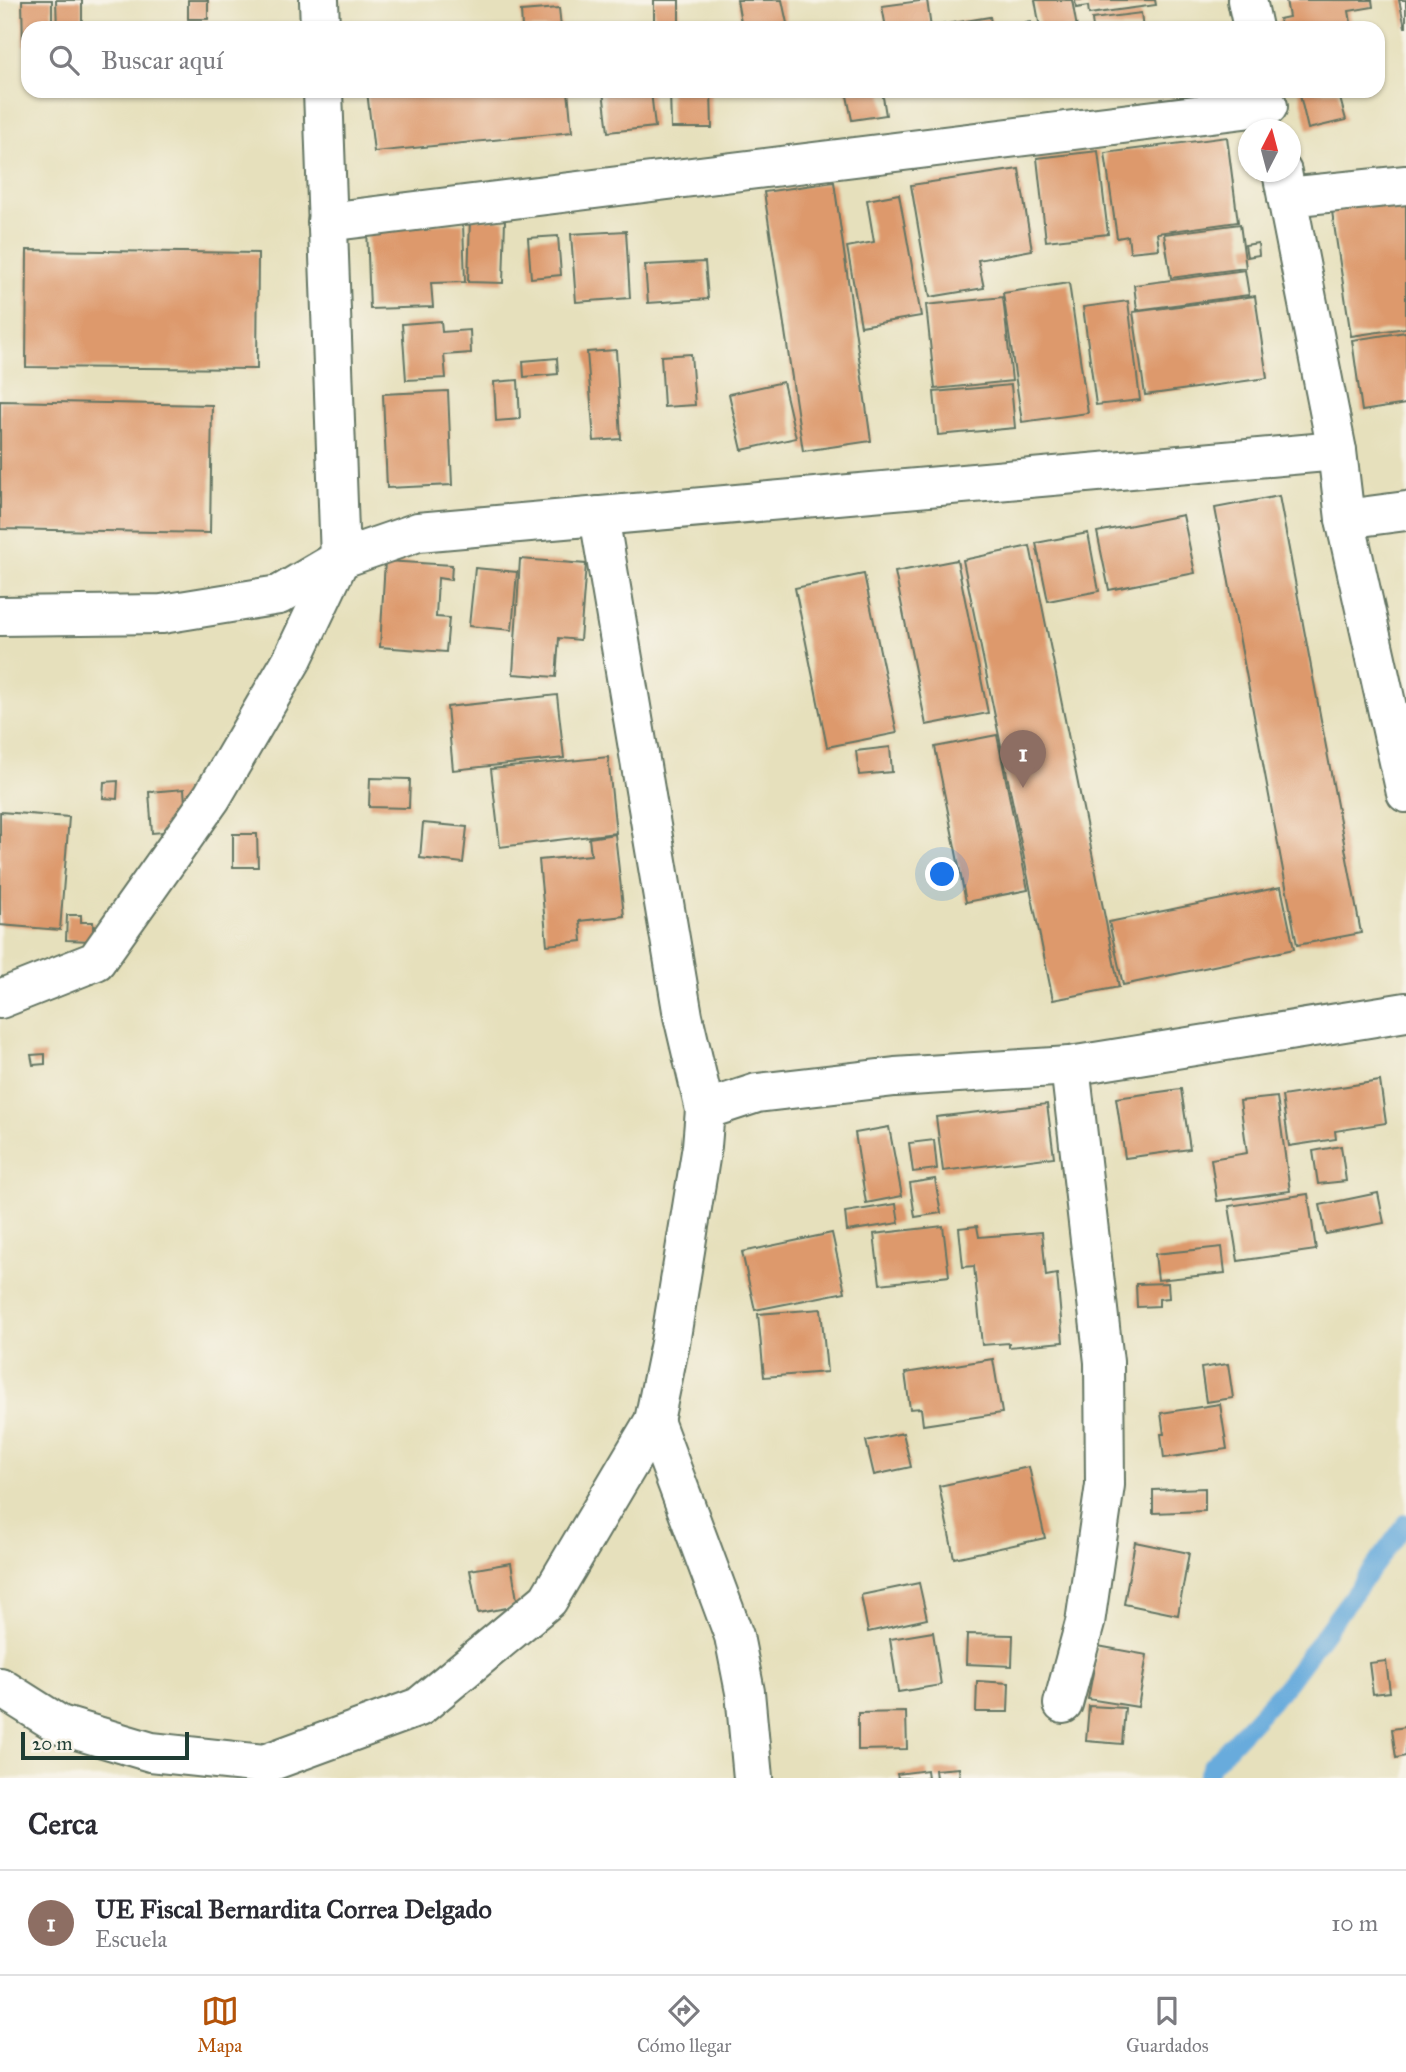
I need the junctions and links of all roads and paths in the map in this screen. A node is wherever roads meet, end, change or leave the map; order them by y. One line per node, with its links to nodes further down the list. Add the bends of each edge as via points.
1 (319, 0): 3 (street)
2 (1247, 0): 4 (street)
3 (320, 21)
4 (1252, 21)
5 (323, 98): 9 (street)
6 (1269, 109): 9 (street)
7 (1284, 184): 8 (street); 10 (street)
8 (1406, 185)
9 (327, 222): 14 (street)
10 (1337, 451): 12 (street); 13 (street)
11 (1406, 511): 13 (street)
12 (599, 516): 14 (street, via 418,532); 20 (street, via 683,1016)
13 (1345, 519): 16 (street)
14 (340, 559): 15 (street, via 279,595 162,614); 17 (street, via 293,658 212,797 96,961)
15 (0, 617)
16 (1406, 793)
17 (0, 999)
18 (1406, 1012): 19 (street)
19 (1070, 1066): 20 (street, via 895,1077 757,1093); 23 (street, via 1104,1362 1105,1485 1084,1623)
20 (705, 1110): 21 (street)
21 (654, 1421): 22 (street, via 548,1600 418,1707 264,1764 151,1752 60,1725); 24 (street, via 734,1636)
22 (0, 1687)
23 (1063, 1704)
24 (753, 1778)

